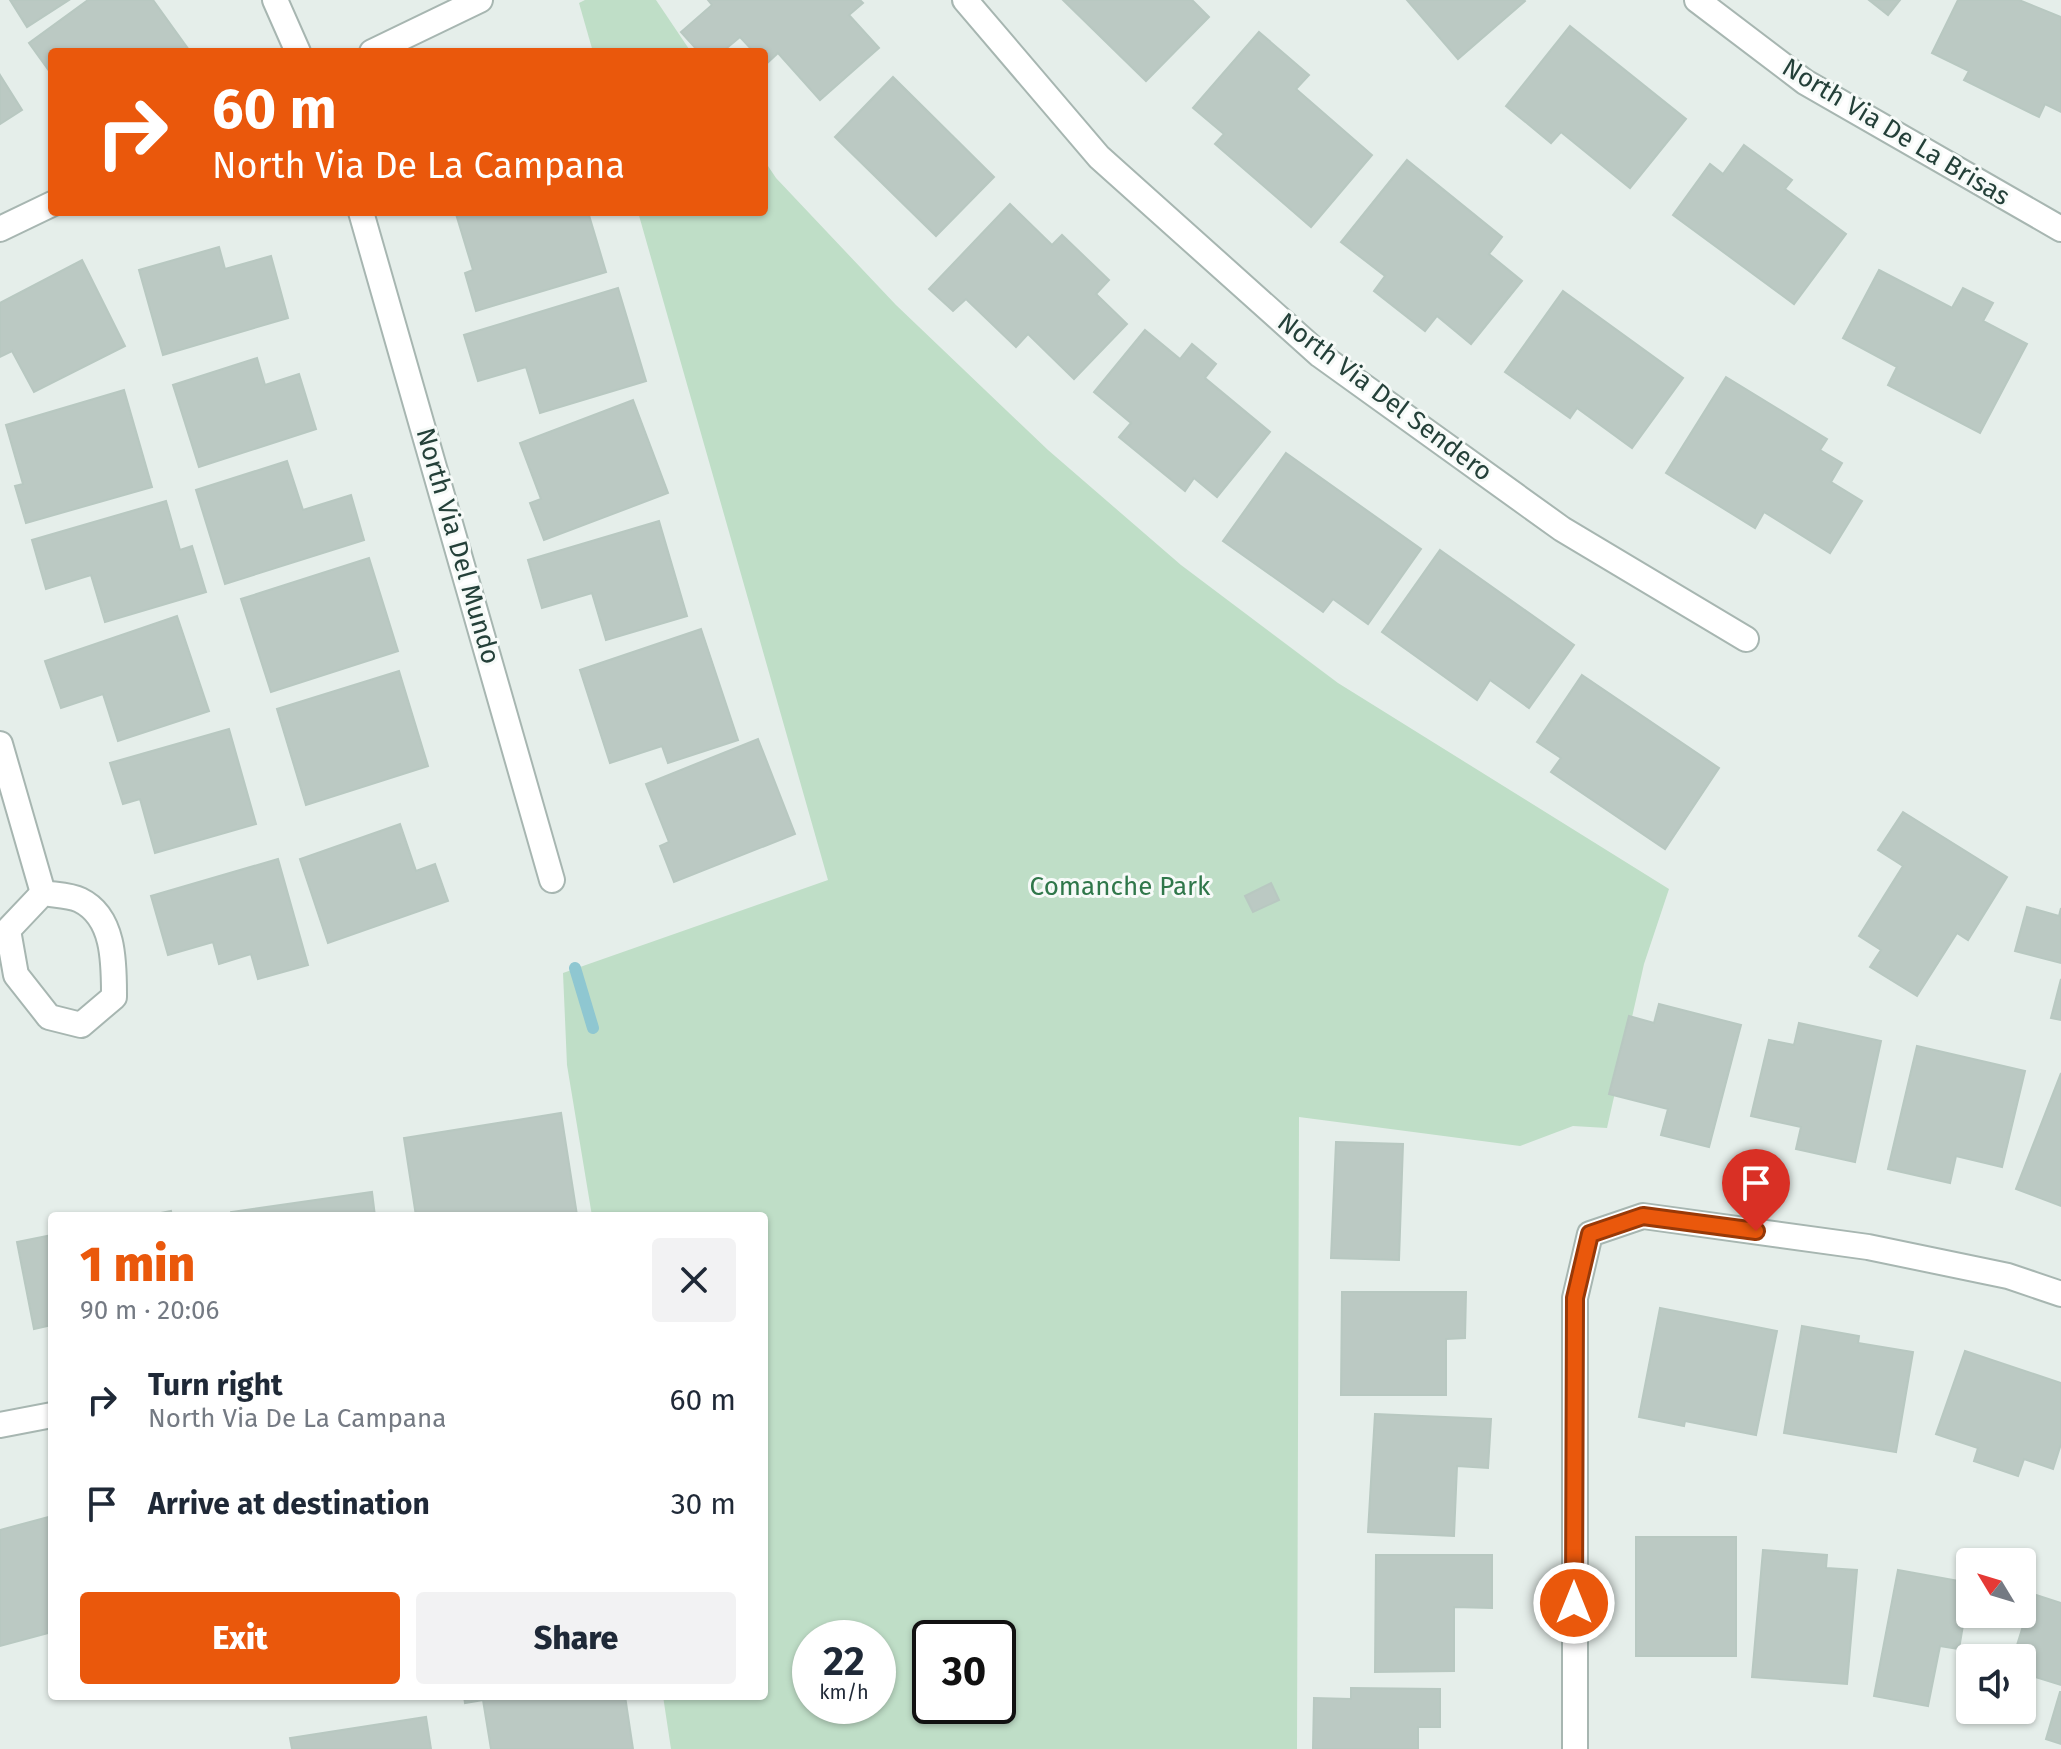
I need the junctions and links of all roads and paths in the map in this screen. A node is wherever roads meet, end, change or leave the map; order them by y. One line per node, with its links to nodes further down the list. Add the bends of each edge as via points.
1 (275, 0): 5 (street)
2 (480, 0): 6 (street)
3 (965, 0): 11 (street, North Via Del Sendero, via 1099,157 1320,355 1562,529)
4 (1697, 0): 10 (street, North Via De La Brisas, via 1805,82)
5 (296, 48)
6 (380, 48)
7 (48, 206): 9 (street)
8 (362, 216): 13 (street, North Via Del Mundo)
9 (0, 229)
10 (2061, 229)
11 (1746, 639)
12 (0, 744): 14 (street)
13 (552, 880)
14 (43, 893): 14 (street, via 8,930 16,975 49,1017 81,1025 114,997 114,958 100,915 79,899)
15 (2061, 1294): 18 (street, via 2008,1276 1868,1247 1643,1216 1590,1234 1575,1298)
16 (48, 1416): 17 (street)
17 (0, 1425)
18 (1575, 1749)

